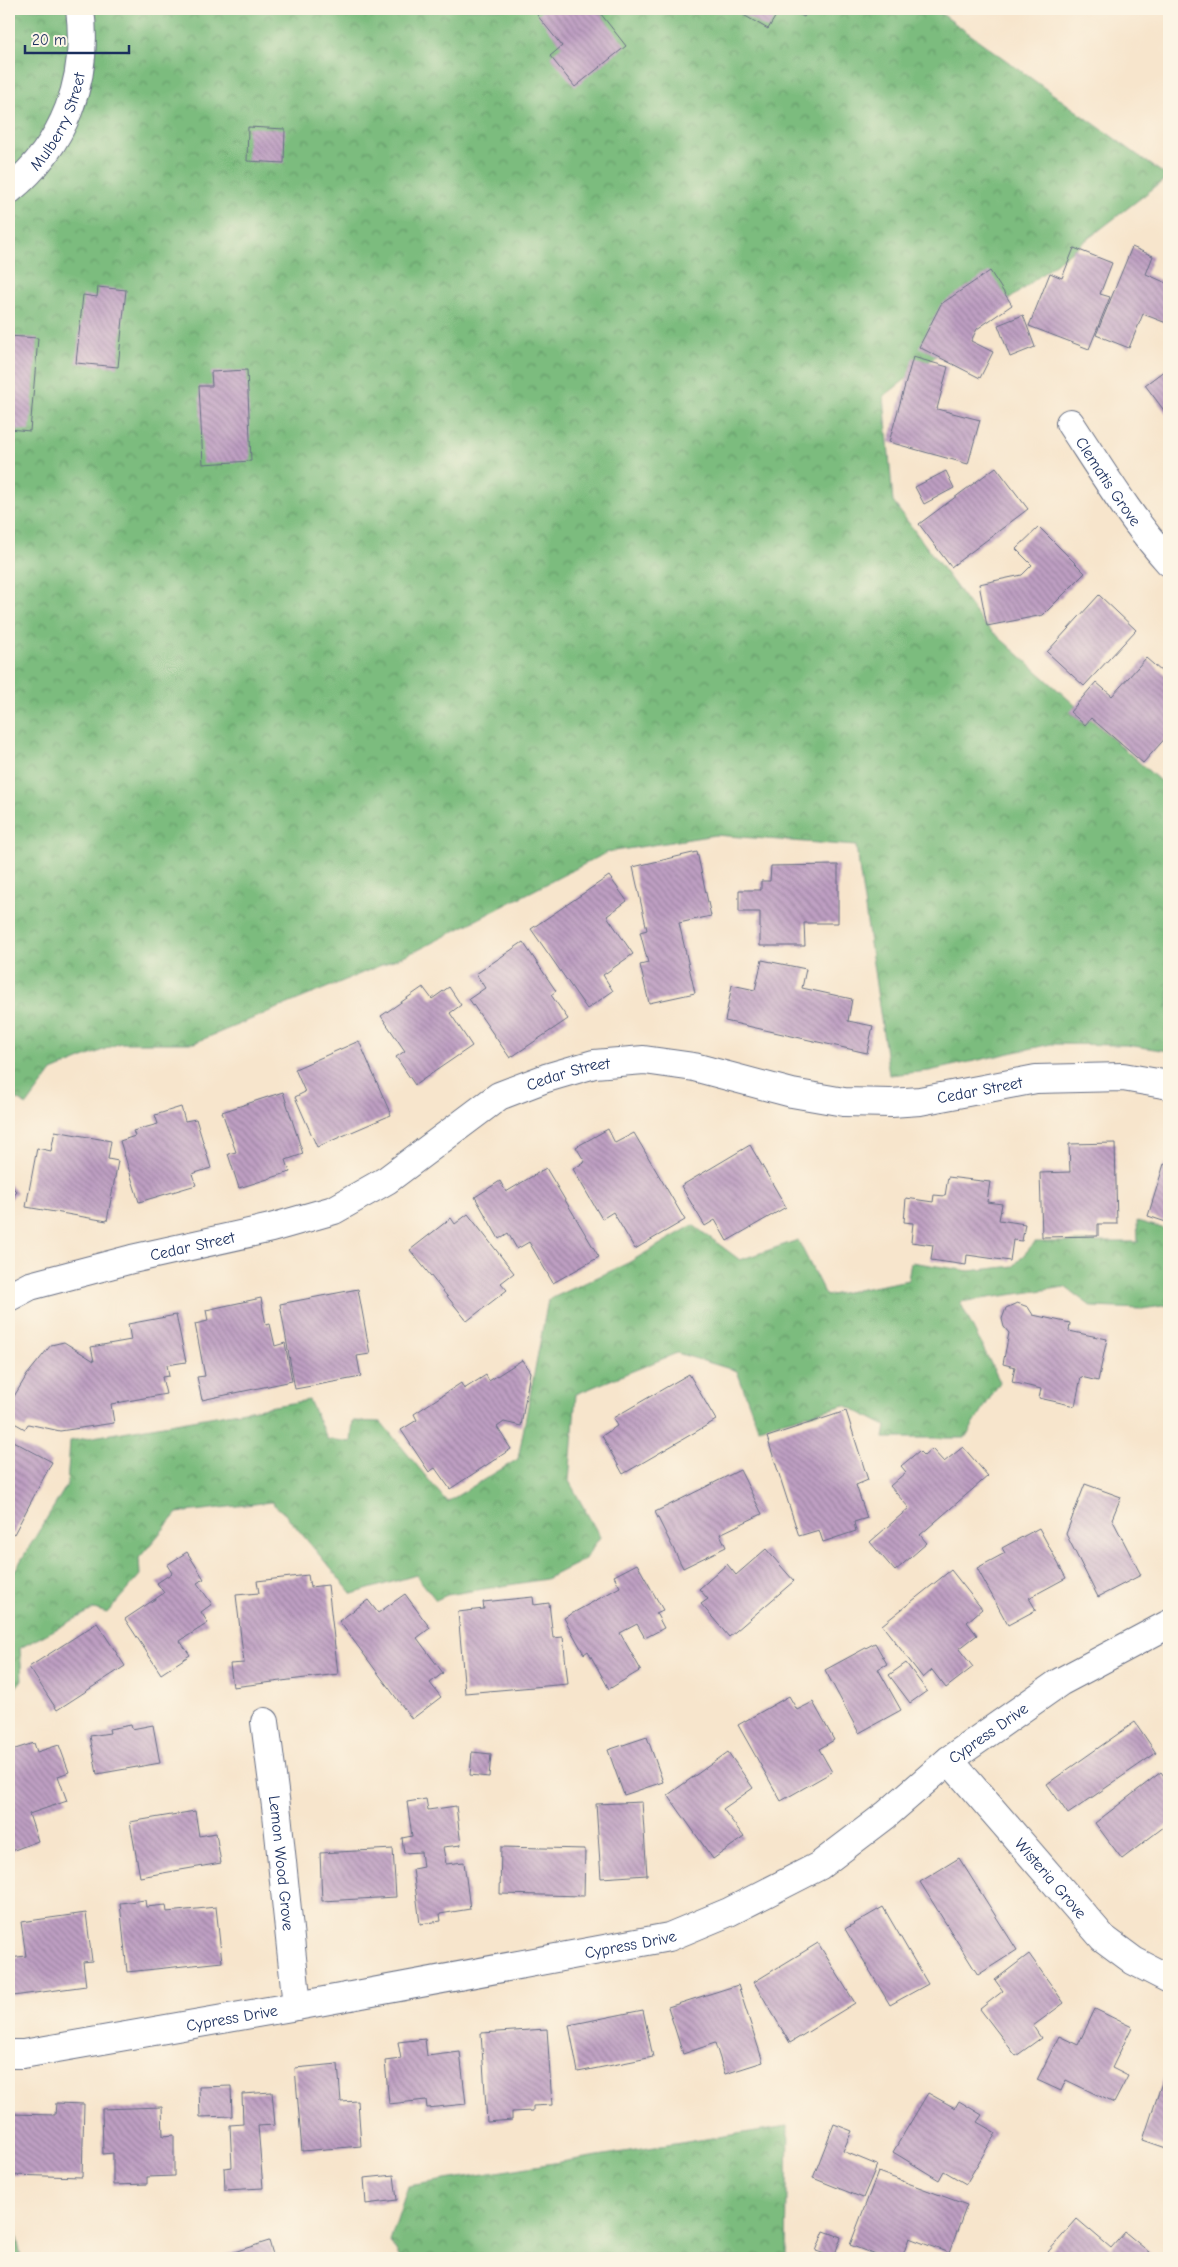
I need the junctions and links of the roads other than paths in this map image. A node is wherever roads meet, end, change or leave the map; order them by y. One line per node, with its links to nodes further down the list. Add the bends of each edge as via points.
1 (80, 9): 2 (street, Mulberry Street, via 84,42 75,94 40,160)
2 (9, 190)
3 (1070, 423): 4 (street, Clematis Grove, via 1114,490)
4 (1169, 562)
5 (1169, 1086): 6 (street, Cedar Street, via 1123,1077 1044,1078 920,1101 844,1102 792,1093 694,1067 644,1060 594,1064 499,1096 387,1180 334,1210 30,1286)
6 (9, 1297)
7 (1169, 1624): 9 (street, Cypress Drive, via 1060,1682)
8 (264, 1722): 11 (street, Lemon Wood Grove)
9 (949, 1760): 10 (street, Wisteria Grove, via 1103,1938 1134,1962); 11 (street, Cypress Drive, via 886,1815 819,1866 729,1912 669,1937)
10 (1169, 1979)
11 (297, 2006): 12 (street, Cypress Drive)
12 (9, 2054)

